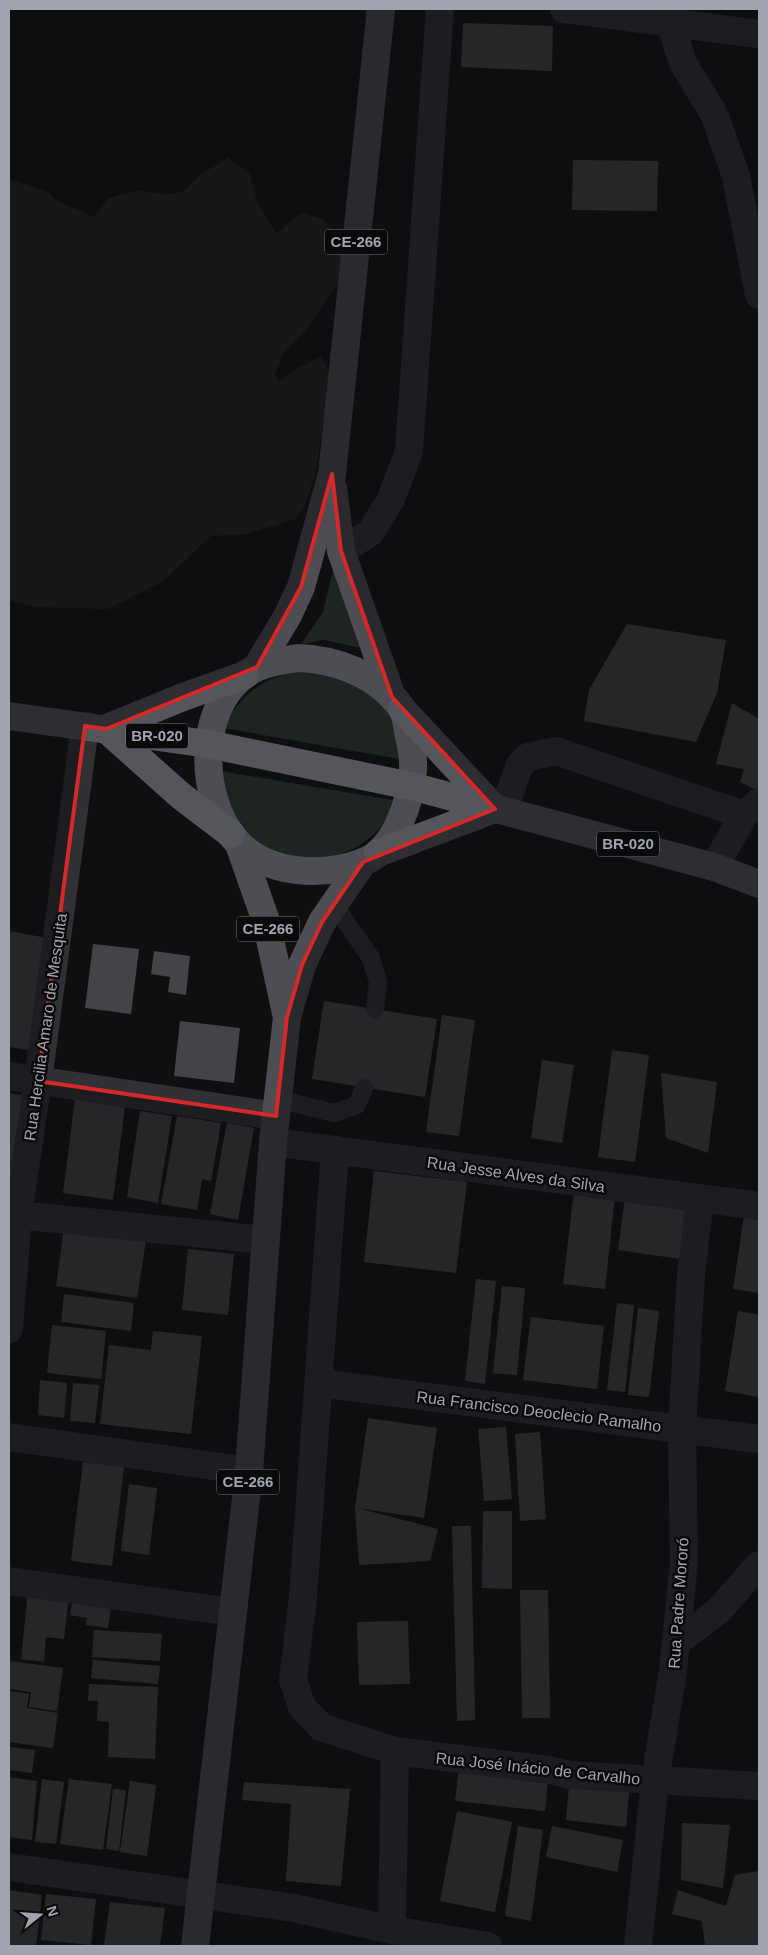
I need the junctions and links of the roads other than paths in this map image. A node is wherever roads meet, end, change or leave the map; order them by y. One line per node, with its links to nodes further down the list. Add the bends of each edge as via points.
1 (381, 9): 7 (main road, CE-266)
2 (440, 9): 8 (street, via 409,451 391,499 371,532)
3 (564, 9): 4 (street)
4 (671, 16): 5 (street); 6 (street, via 683,63 714,114 736,176)
5 (759, 34)
6 (759, 295)
7 (332, 474): 8 (main road, CE-266); 9 (main road, CE-266, via 301,587 288,614)
8 (341, 551): 10 (main road, CE-266)
9 (251, 671): 10 (main road, via 298,658 322,659 363,675); 12 (highway); 13 (main road, via 219,708)
10 (397, 703): 14 (main road, via 412,749 414,768); 16 (highway)
11 (9, 716): 12 (highway, BR-020)
12 (96, 728): 13 (highway, BR-020); 17 (highway); 25 (street, Rua Hercilia Amaro de Mesquita)
13 (208, 744): 14 (highway, BR-020); 17 (main road, via 209,778 218,806)
14 (411, 786): 16 (highway, BR-020); 18 (main road, via 399,821 386,844)
15 (752, 809): 16 (street, via 556,751 528,757 520,765); 19 (street)
16 (499, 810): 18 (highway); 19 (highway, BR-020)
17 (235, 839): 18 (main road, via 258,858 291,870 316,871); 23 (main road, CE-266, via 266,922)
18 (371, 858): 21 (main road, CE-266)
19 (714, 867): 20 (highway, BR-020)
20 (759, 884)
21 (334, 905): 22 (lane, via 371,958 378,982); 23 (main road, CE-266, via 305,958)
22 (375, 1009)
23 (287, 1017): 27 (main road, CE-266)
24 (9, 1076): 25 (street, Rua Jesse Alves da Silva)
25 (38, 1081): 27 (street, Rua Jesse Alves da Silva); 31 (street, Rua Hercilia Amaro de Mesquita)
26 (364, 1088): 27 (lane, via 357,1105 334,1113)
27 (276, 1119): 28 (street, Rua Jesse Alves da Silva); 32 (main road, CE-266)
28 (335, 1150): 29 (street, Rua Jesse Alves da Silva); 34 (street, Rua José Inácio de Carvalho)
29 (700, 1199): 30 (street, Rua Jesse Alves da Silva); 35 (street, Rua Padre Mororó, via 690,1293)
30 (759, 1206)
31 (18, 1215): 32 (street); 33 (street, Rua Hercilia Amaro de Mesquita)
32 (265, 1240): 38 (main road, CE-266)
33 (9, 1329)
34 (319, 1383): 35 (street, Rua Francisco Deoclecio Ramalho); 43 (street, Rua José Inácio de Carvalho, via 294,1680 302,1707 321,1727)
35 (682, 1430): 37 (street, Rua Francisco Deoclecio Ramalho); 42 (street, Rua Padre Mororó, via 684,1563)
36 (9, 1437): 38 (street)
37 (759, 1439)
38 (249, 1470): 41 (main road, CE-266)
39 (759, 1565): 42 (street, via 719,1610)
40 (9, 1581): 41 (street)
41 (232, 1612): 47 (main road, CE-266)
42 (676, 1643): 44 (street, Rua Padre Mororó)
43 (395, 1751): 44 (street, Rua José Inácio de Carvalho, via 570,1775); 48 (street)
44 (655, 1780): 45 (street, Rua José Inácio de Carvalho); 51 (street, Rua Padre Mororó)
45 (759, 1786)
46 (9, 1867): 47 (street)
47 (200, 1894): 48 (street, via 294,1908); 49 (main road, CE-266)
48 (392, 1930): 50 (street)
49 (195, 1946)
50 (488, 1946)
51 (638, 1946)

